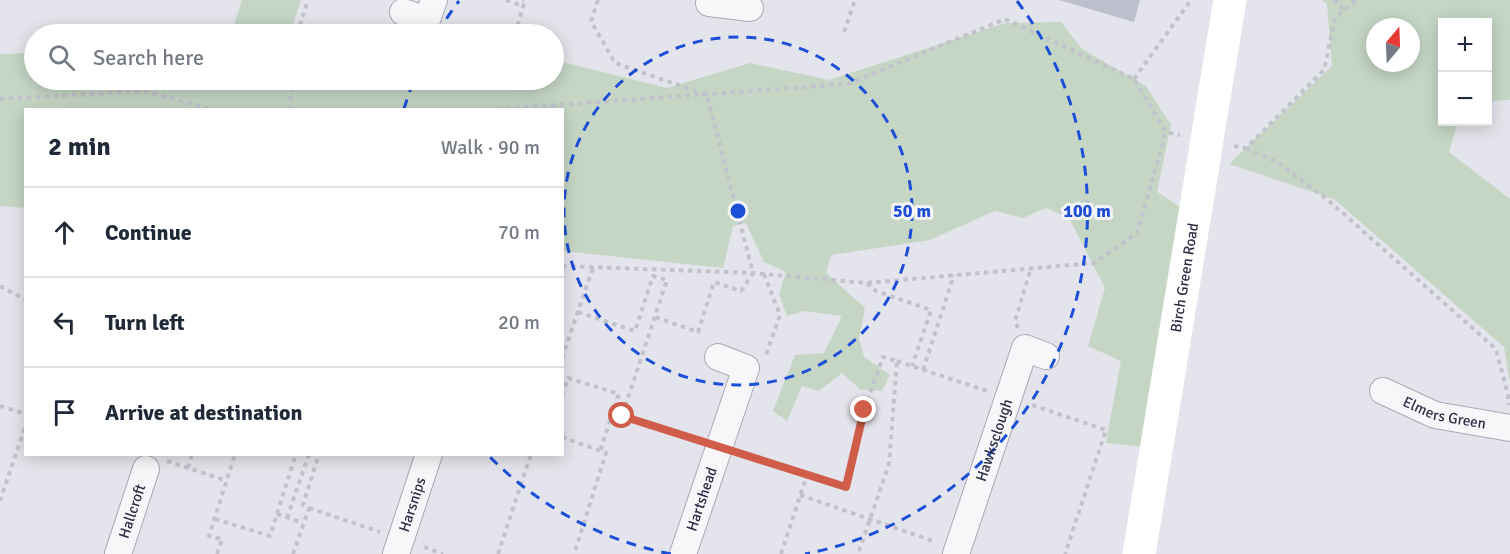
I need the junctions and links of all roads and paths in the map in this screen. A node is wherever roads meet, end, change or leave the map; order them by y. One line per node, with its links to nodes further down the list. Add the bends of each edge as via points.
1 (308, 0): 15 (path)
2 (434, 0): 14 (street, via 427,20)
3 (506, 0): 4 (path, via 517,4)
4 (525, 0): 16 (path)
5 (598, 0): 20 (path, via 591,21 615,63)
6 (710, 0): 12 (street, via 709,3)
7 (855, 0): 17 (path)
8 (1191, 0): 18 (path)
9 (1230, 0): 26 (street, Birch Green Road)
10 (1334, 0): 13 (path)
11 (1356, 0): 13 (path)
12 (750, 8)
13 (1344, 10): 27 (path, via 1335,18 1324,70)
14 (403, 12)
15 (300, 24)
16 (518, 24)
17 (844, 32)
18 (1134, 79): 20 (path, via 1005,19 848,84); 25 (path)
19 (291, 90): 23 (path)
20 (707, 95): 24 (path); 32 (path)
21 (0, 99): 22 (path, via 144,91)
22 (207, 108)
23 (290, 108)
24 (517, 108)
25 (1166, 132): 26 (path); 30 (path, via 1137,233 1094,263)
26 (1208, 132): 27 (path); 88 (street, Birch Green Road, bridge)
27 (1246, 148): 54 (path, via 1276,162 1328,200 1496,349 1508,395)
28 (564, 266): 29 (path)
29 (592, 268): 31 (path); 38 (path)
30 (1031, 268): 34 (path); 41 (path, via 1015,321)
31 (653, 273): 32 (path); 38 (path, via 635,331); 39 (path, via 667,280)
32 (753, 273): 33 (path); 39 (path, via 741,291 714,282 698,332)
33 (764, 274): 35 (path); 45 (path, via 780,315 766,356)
34 (954, 275): 35 (path); 46 (path)
35 (866, 283): 44 (path, via 876,291 931,310)
36 (0, 286): 37 (path)
37 (24, 299)
38 (578, 312): 40 (path)
39 (655, 318): 53 (path)
40 (564, 352)
41 (1035, 352): 49 (street, Hawksclough)
42 (718, 357): 45 (street)
43 (897, 361): 44 (path); 68 (path, via 883,357 864,410 846,487); 75 (path, via 889,464)
44 (912, 366): 46 (path)
45 (746, 368): 57 (street, Hartshead)
46 (923, 370): 49 (path)
47 (564, 389): 51 (path, via 568,378 619,394)
48 (1383, 391): 54 (street, Elmers Green, via 1435,415)
49 (1008, 398): 77 (street, Hawksclough); 87 (path, via 1106,430)
50 (0, 406): 52 (path)
51 (613, 412): 53 (path); 58 (path)
52 (24, 413)
53 (622, 416): 57 (path)
54 (1509, 428)
55 (24, 430): 71 (path)
56 (564, 438): 58 (path)
57 (719, 447): 68 (path); 84 (street, Hartshead)
58 (600, 451): 83 (path, via 606,453)
59 (191, 456): 67 (path)
60 (234, 456): 69 (path)
61 (295, 456): 72 (path)
62 (308, 456): 73 (path)
63 (318, 456): 76 (path, via 303,505 309,508)
64 (428, 456): 81 (street, Harsnips)
65 (530, 456): 82 (path)
66 (152, 464): 67 (path); 78 (street, Hallcroft)
67 (188, 468): 69 (path)
68 (807, 475): 70 (path)
69 (227, 481): 74 (path)
70 (800, 495): 75 (path); 85 (path)
71 (0, 501)
72 (277, 514): 73 (path); 74 (path, via 270,536)
73 (288, 518): 76 (path)
74 (215, 519): 79 (path, via 209,536 222,539)
75 (870, 519): 77 (path); 86 (path)
76 (303, 523): 80 (path)
77 (957, 551)
78 (118, 554)
79 (217, 554)
80 (293, 554)
81 (396, 554)
82 (498, 554)
83 (574, 554)
84 (683, 554)
85 (781, 554)
86 (858, 554)
87 (1065, 554)
88 (1139, 554)

